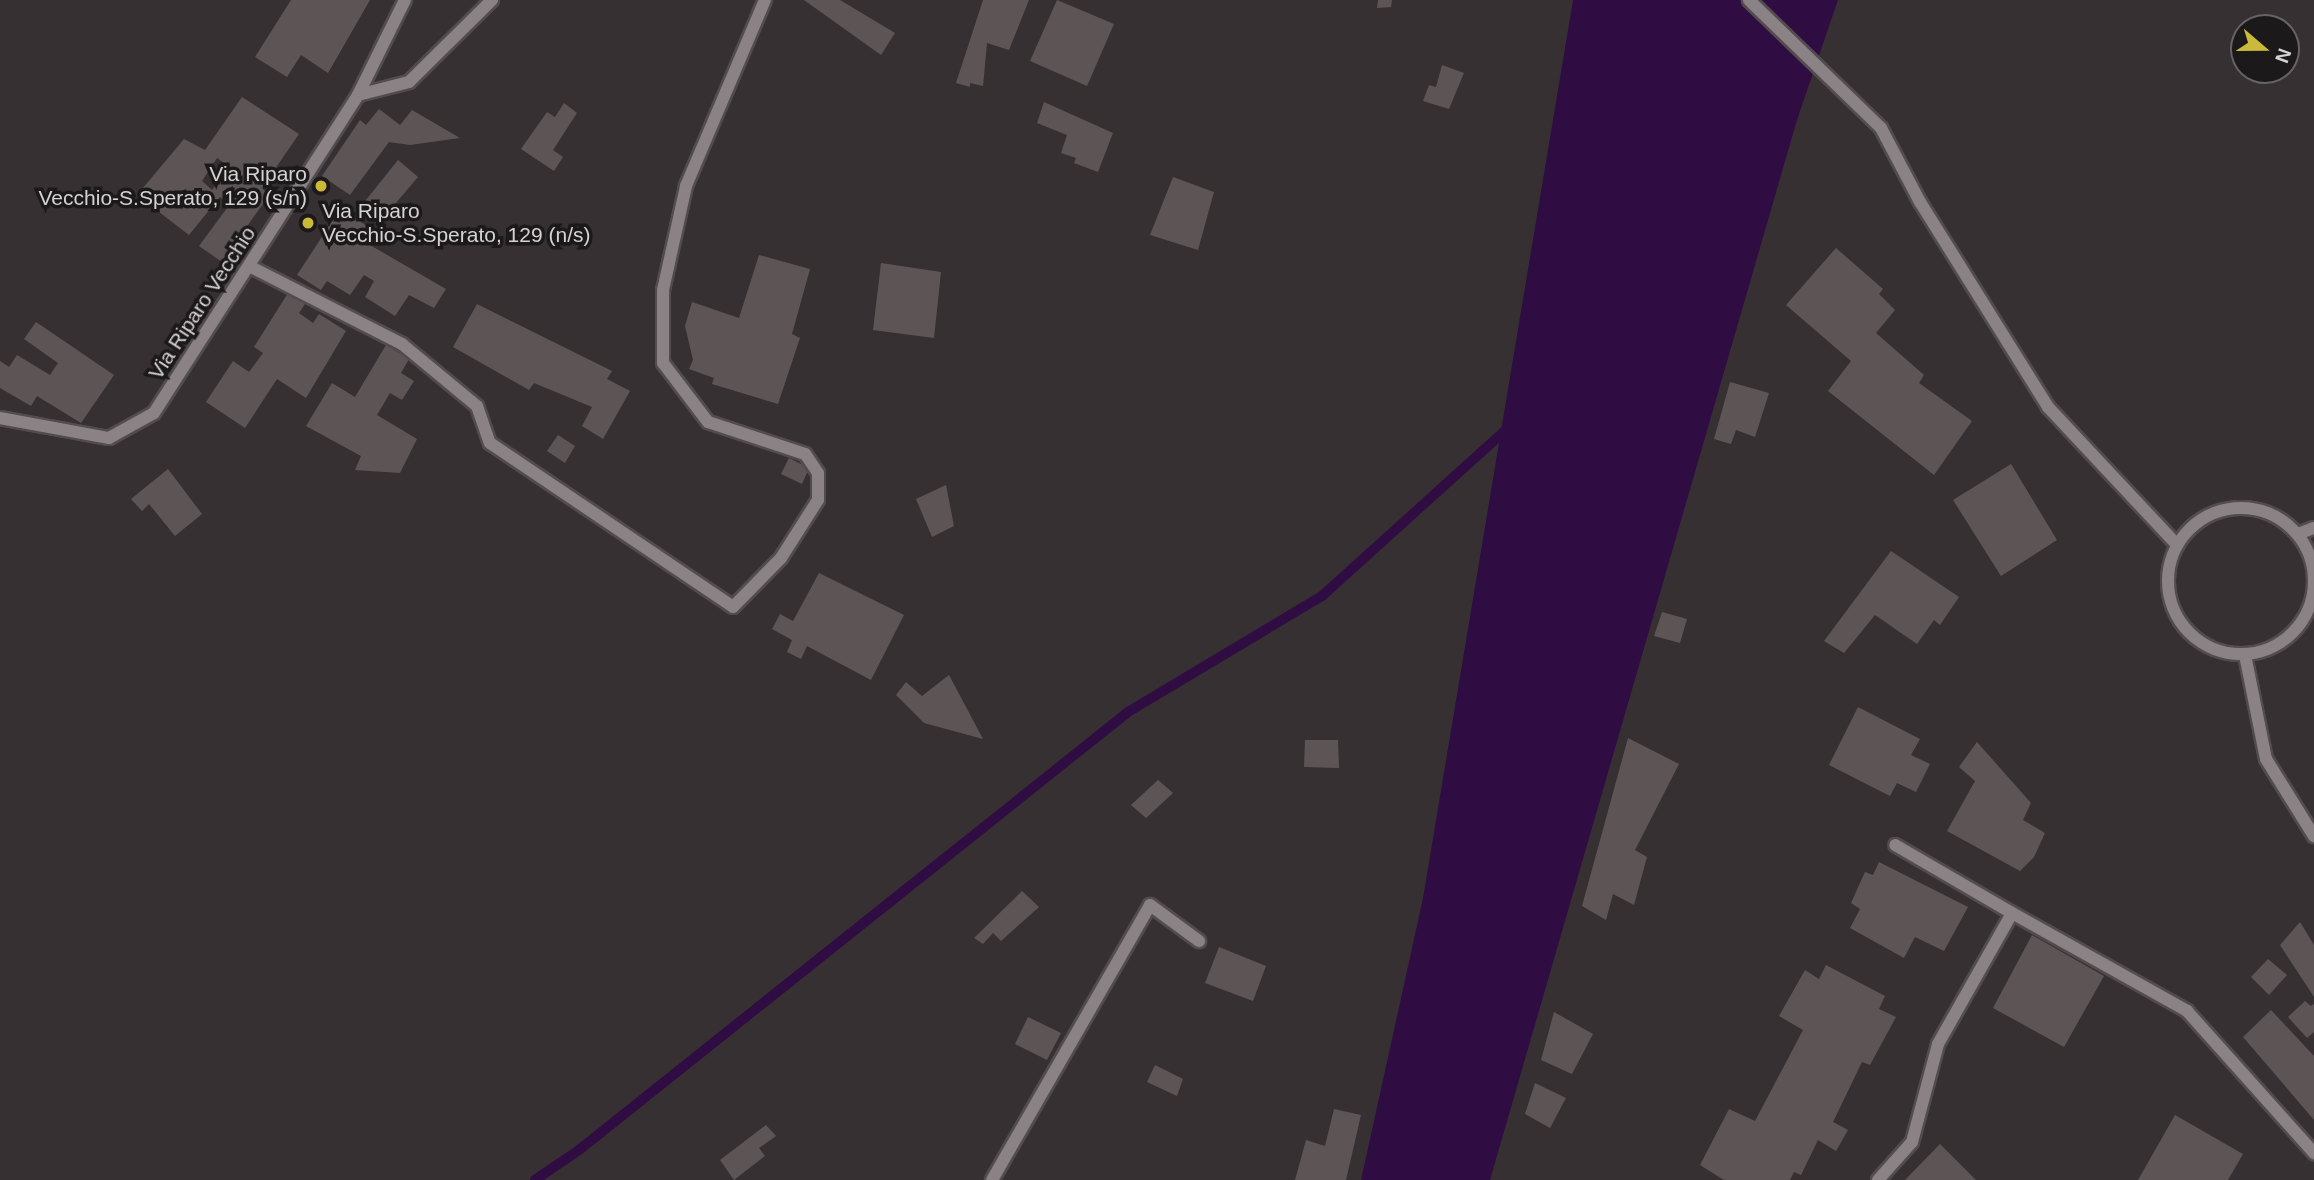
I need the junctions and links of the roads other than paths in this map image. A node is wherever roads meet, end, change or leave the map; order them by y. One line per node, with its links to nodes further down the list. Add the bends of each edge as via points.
1 (405, 0): 5 (street, Via Riparo Vecchio)
2 (492, 0): 5 (street, via 409,82)
3 (765, 0): 6 (street, via 686,186 663,290 663,363 708,422 805,454 818,473 818,500 781,558 733,607 490,443 477,406 402,344)
4 (1749, 0): 10 (street, via 1881,128 1920,202 2048,407)
5 (358, 95): 6 (street, Via Riparo Vecchio)
6 (248, 266): 7 (street, Via Riparo Vecchio, via 154,414 109,438)
7 (0, 418)
8 (2314, 528): 9 (street)
9 (2298, 534): 10 (street, via 2270,512 2234,507 2201,519); 11 (street, via 2313,562)
10 (2176, 545): 12 (street, via 2168,575 2170,596 2188,633 2214,650)
11 (2314, 595): 12 (street, via 2301,625 2276,646)
12 (2245, 655): 13 (street, via 2266,759)
13 (2314, 836)
14 (1895, 845): 15 (street)
15 (2012, 914): 17 (street, via 2187,1011); 19 (street, via 1938,1044 1912,1142)
16 (1199, 941): 18 (street, via 1150,905)
17 (2314, 1153)
18 (992, 1180)
19 (1878, 1180)

